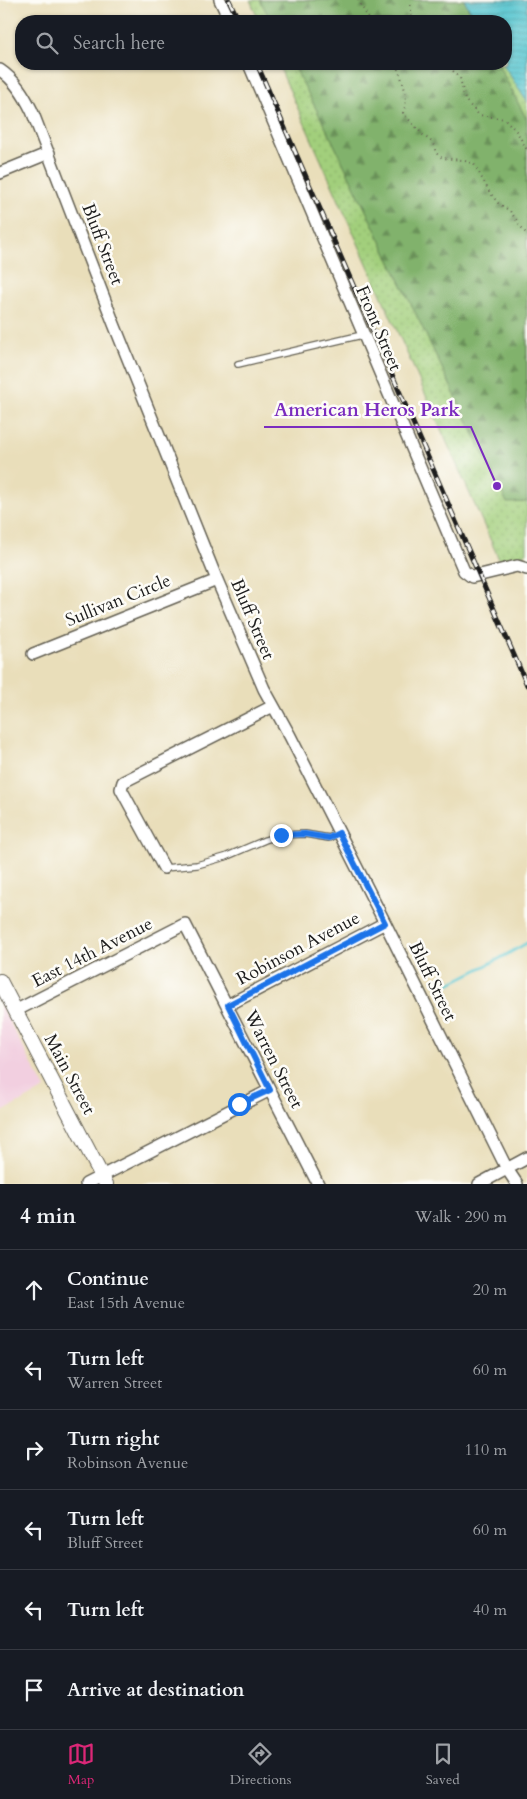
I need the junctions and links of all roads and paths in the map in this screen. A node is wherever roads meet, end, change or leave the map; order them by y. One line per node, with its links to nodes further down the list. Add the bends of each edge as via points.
1 (220, 0): 4 (street)
2 (358, 0): 5 (path)
3 (410, 0): 6 (path)
4 (227, 15)
5 (367, 15)
6 (411, 15)
7 (0, 70): 12 (street, Bluff Street, via 25,96)
8 (251, 70): 15 (street, Front Street)
9 (398, 70): 14 (path, via 405,89 403,113 433,143 436,153 442,158 474,164 489,191 510,211)
10 (452, 70): 11 (path, via 460,78 465,100 479,116 505,119)
11 (527, 150)
12 (49, 153): 13 (street); 18 (street, Bluff Street)
13 (0, 173)
14 (527, 235)
15 (362, 335): 16 (lane); 17 (street, Front Street, via 464,571 472,576 517,566)
16 (238, 364)
17 (527, 568)
18 (217, 580): 19 (street, Sullivan Circle); 20 (street, Bluff Street)
19 (32, 654)
20 (273, 706): 21 (street, Bluff Street); 22 (street, via 123,782 121,789)
21 (339, 833): 22 (lane, via 329,838 281,835 197,865); 23 (street, Bluff Street)
22 (164, 868)
23 (385, 923): 26 (street, Robinson Avenue); 30 (street, Bluff Street)
24 (185, 924): 26 (street, Warren Street); 27 (street, East 14th Avenue)
25 (0, 981): 27 (street, Main Street)
26 (228, 1005): 28 (street, Warren Street)
27 (15, 1011): 31 (street, Main Street)
28 (270, 1090): 31 (street); 33 (street, Warren Street)
29 (527, 1158): 30 (street)
30 (507, 1170): 34 (street); 35 (street)
31 (104, 1180): 32 (street)
32 (86, 1184)
33 (318, 1184)
34 (479, 1184)
35 (517, 1184)

